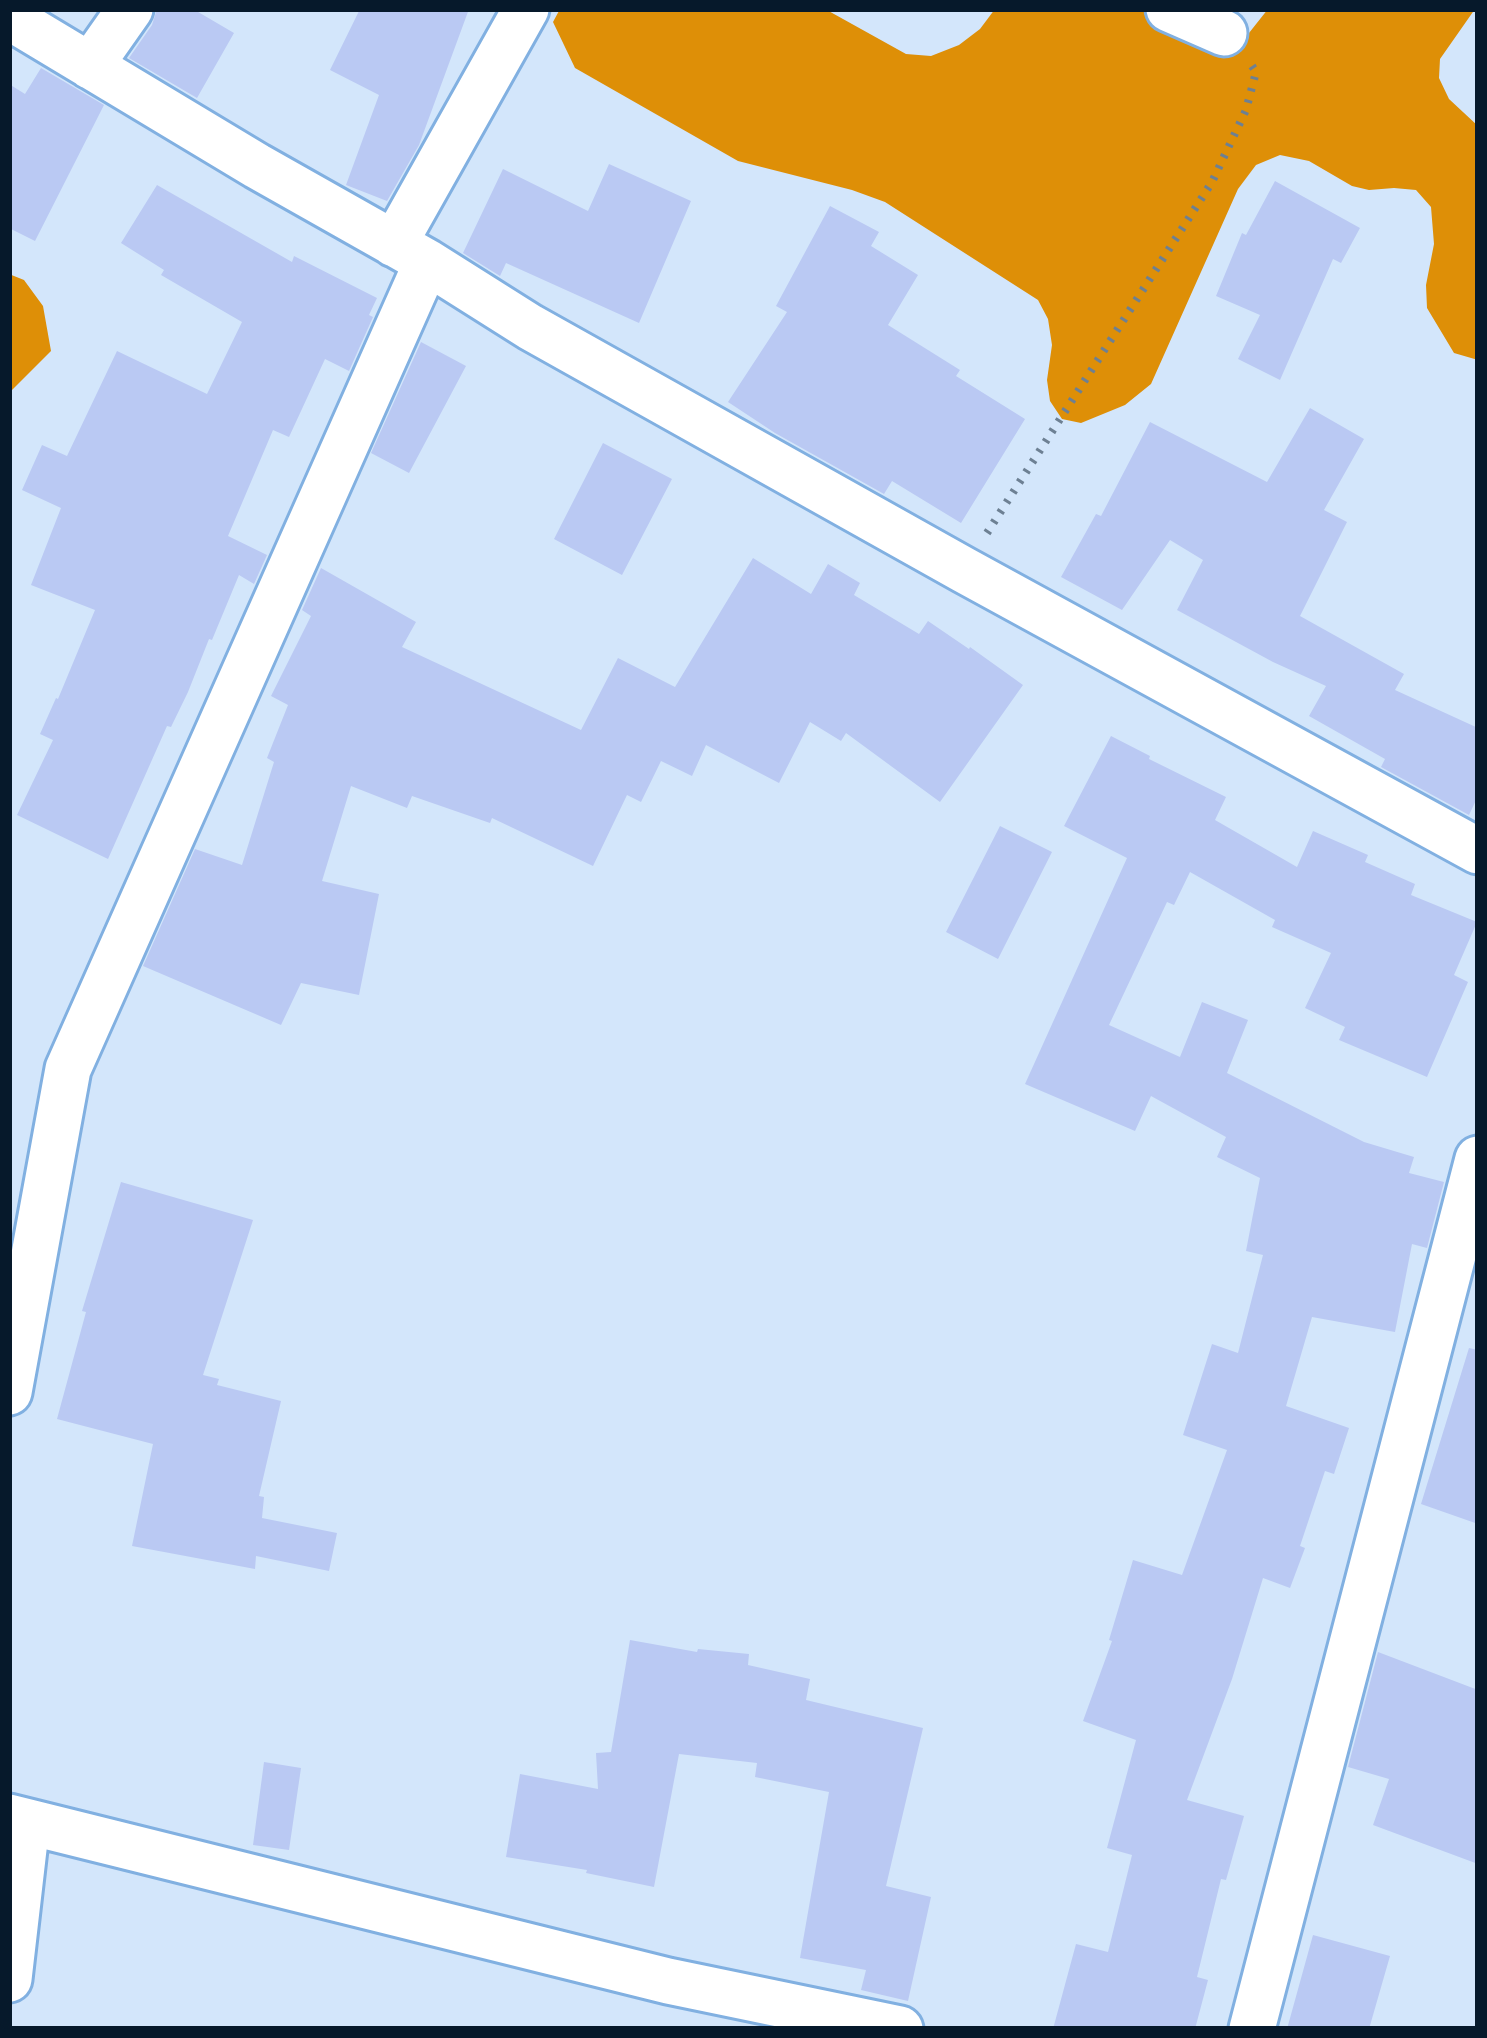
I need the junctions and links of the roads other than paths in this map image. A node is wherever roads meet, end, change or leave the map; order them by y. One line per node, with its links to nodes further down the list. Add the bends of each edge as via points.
1 (130, 9): 6 (street)
2 (526, 9): 7 (street)
3 (1169, 9): 5 (street)
4 (9, 17): 6 (street)
5 (1224, 33)
6 (90, 66): 7 (street)
7 (410, 253): 8 (street); 10 (street, via 68,1069)
8 (1478, 851)
9 (1478, 1159): 14 (street)
10 (9, 1392)
11 (18, 1820): 12 (street); 13 (street, via 668,1981)
12 (9, 1979)
13 (900, 2029)
14 (1252, 2029)

